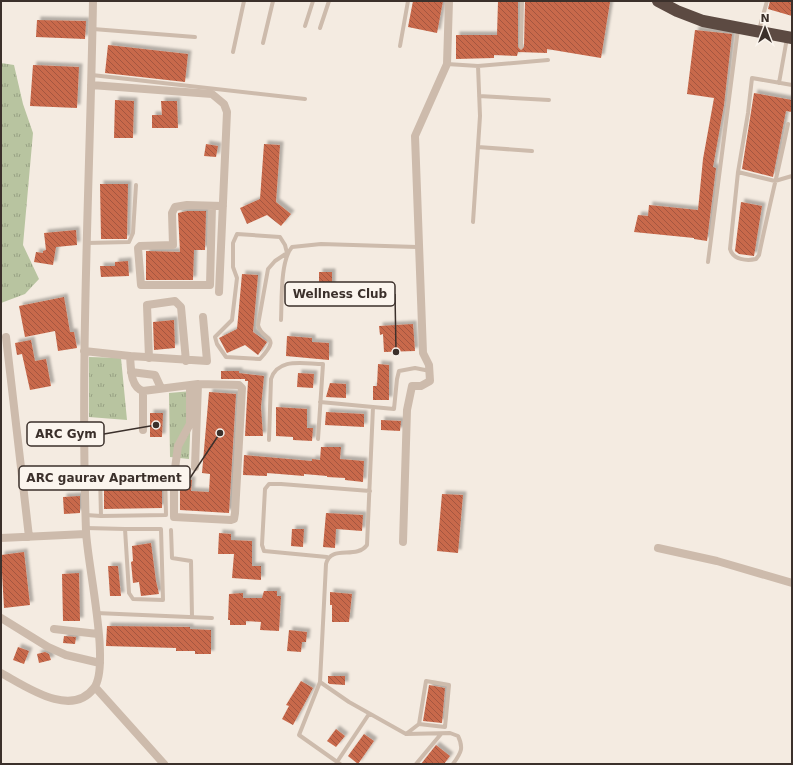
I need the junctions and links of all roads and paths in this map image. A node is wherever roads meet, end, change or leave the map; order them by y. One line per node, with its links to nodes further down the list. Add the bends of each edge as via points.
1 (93, 1): 14 (street)
2 (244, 1): 21 (lane)
3 (274, 1): 18 (lane)
4 (313, 1): 11 (lane)
5 (329, 1): 12 (lane)
6 (408, 1): 19 (lane)
7 (449, 1): 23 (street)
8 (522, 1): 20 (lane)
9 (658, 1): 13 (highway, via 703,21)
10 (767, 1): 15 (lane)
11 (305, 26)
12 (320, 28)
13 (738, 28): 15 (highway); 45 (lane)
14 (93, 29): 16 (lane); 25 (street)
15 (758, 31): 17 (highway)
16 (195, 36)
17 (790, 38): 26 (lane)
18 (263, 43)
19 (400, 46)
20 (521, 47)
21 (233, 52)
22 (548, 60): 24 (lane)
23 (446, 64): 24 (lane); 43 (street, via 415,136)
24 (478, 66): 29 (lane)
25 (91, 75): 27 (street); 30 (lane)
26 (779, 83): 28 (lane); 35 (lane, via 752,78)
27 (91, 85): 40 (street, via 212,94 218,98 227,112); 42 (street)
28 (792, 85)
29 (479, 96): 31 (lane); 33 (lane)
30 (305, 99)
31 (549, 100)
32 (788, 124): 37 (lane)
33 (478, 147): 34 (lane); 41 (lane)
34 (532, 151)
35 (738, 172): 37 (lane); 37 (lane, via 730,249 735,258 752,260 759,255)
36 (792, 176): 37 (lane)
37 (775, 181)
38 (136, 184): 42 (lane, via 133,233 129,242)
39 (212, 206): 39 (street, via 175,207 172,213 173,245 138,248 142,285 210,285); 40 (street)
40 (223, 206): 46 (street)
41 (473, 222)
42 (86, 243): 50 (street)
43 (417, 247): 44 (lane, via 321,244 292,247); 54 (street, via 423,353)
44 (287, 253): 44 (lane, via 268,269 258,318 259,328 269,336 269,350 260,359 226,356 215,337 232,320 237,278 233,267 233,243 237,234 280,237); 48 (lane, via 284,263)
45 (708, 262)
46 (219, 292)
47 (203, 317): 53 (street, via 207,360)
48 (281, 320)
49 (6, 337): 71 (street)
50 (84, 351): 51 (street); 66 (street)
51 (130, 356): 52 (street); 55 (street)
52 (149, 358): 53 (street); 53 (street, via 147,305 175,301 181,307)
53 (186, 361)
54 (430, 371): 60 (lane, via 415,368 399,370 394,409); 73 (street, via 430,381 421,386 412,386 409,395)
55 (131, 372): 57 (street, via 155,375); 58 (street, via 136,387)
56 (194, 384): 56 (street, via 239,385 242,388 235,513 234,519 231,520 174,517 174,476 178,446 190,424); 57 (street); 64 (street)
57 (161, 388): 58 (street)
58 (143, 391): 61 (street)
59 (320, 402): 60 (lane); 62 (lane); 63 (lane, via 323,364 287,363 278,366 271,379)
60 (373, 407): 65 (lane)
61 (143, 430)
62 (318, 439)
63 (269, 440)
64 (195, 467)
65 (370, 490): 75 (lane, via 367,545 356,553 332,553); 75 (lane, via 281,484 269,484 265,488 262,546 264,551)
66 (85, 515): 67 (lane); 70 (street)
67 (101, 516): 67 (lane, via 166,515 165,474 100,474)
68 (125, 529): 68 (lane, via 129,593 133,599 163,600 161,529); 70 (lane)
69 (171, 530): 78 (lane, via 172,558 191,561)
70 (86, 531): 71 (street); 77 (street)
71 (30, 537): 72 (street)
72 (1, 538)
73 (403, 542)
74 (658, 548): 76 (street, via 717,561)
75 (327, 557): 85 (lane)
76 (792, 584)
77 (95, 613): 78 (lane); 82 (street)
78 (192, 617): 80 (lane)
79 (1, 618): 83 (street, via 48,647 66,655)
80 (212, 618)
81 (54, 629): 82 (street)
82 (98, 634): 83 (street)
83 (100, 662): 86 (street, via 99,678)
84 (1, 673): 86 (street, via 47,698 62,701 78,700)
85 (320, 682): 87 (lane); 91 (lane, via 299,735)
86 (95, 687): 92 (street)
87 (369, 714): 89 (lane); 91 (lane)
88 (419, 724): 88 (lane, via 426,681 449,685 445,727); 89 (lane)
89 (406, 734): 90 (lane)
90 (441, 734): 93 (lane); 94 (lane, via 450,733 458,736 462,744 461,753)
91 (339, 763)
92 (164, 764)
93 (416, 764)
94 (453, 764)

